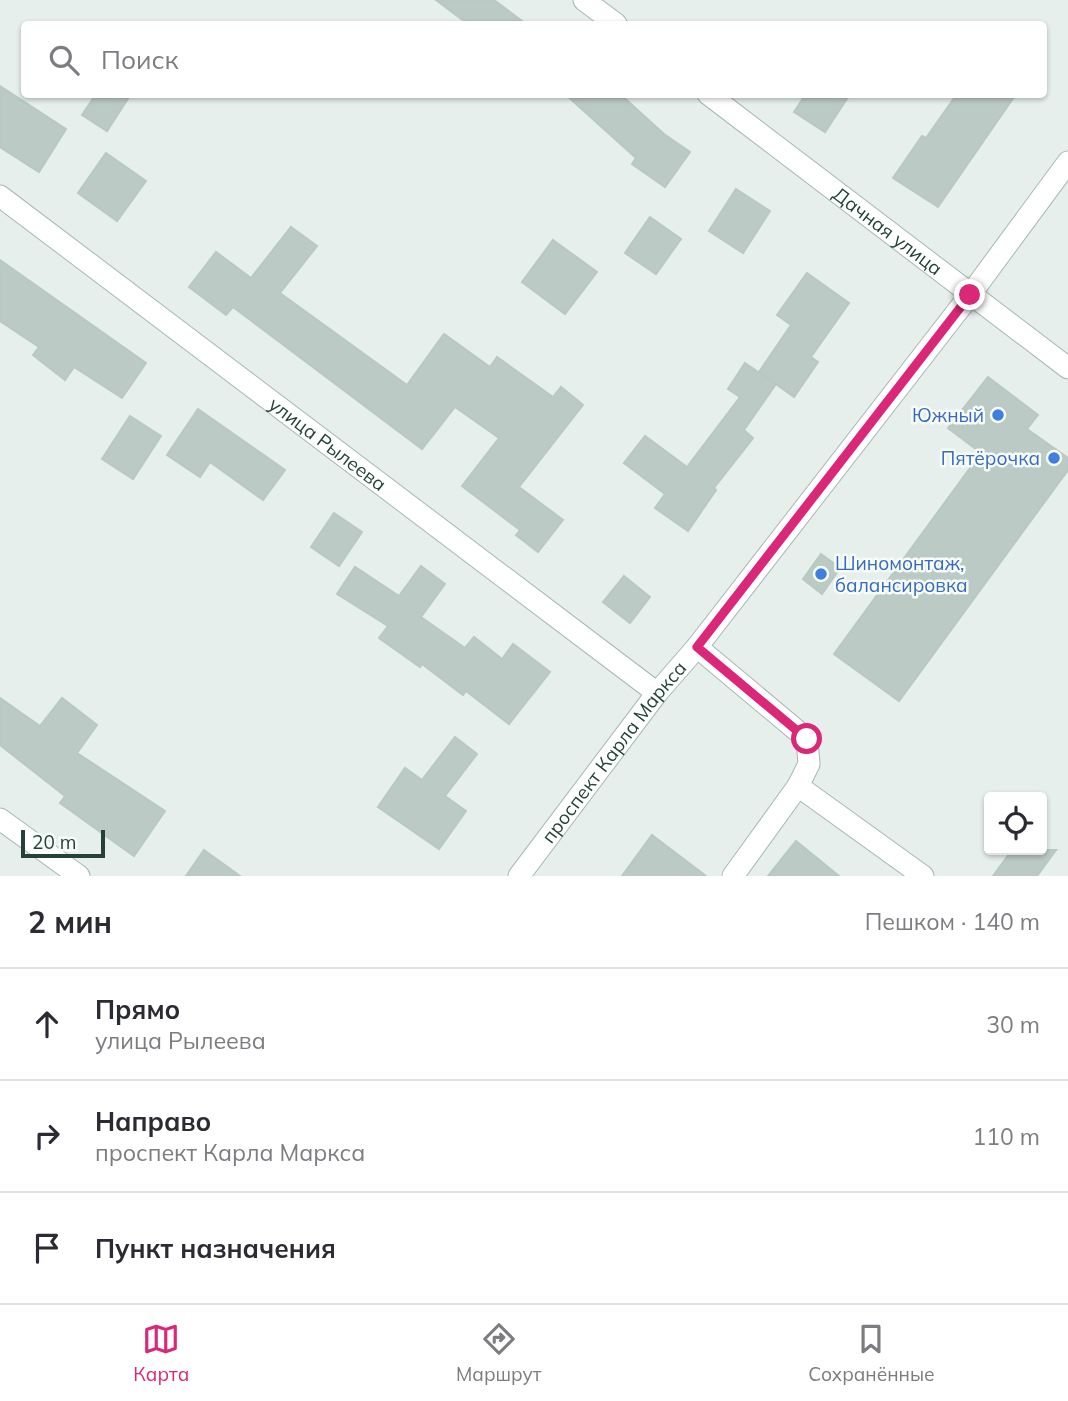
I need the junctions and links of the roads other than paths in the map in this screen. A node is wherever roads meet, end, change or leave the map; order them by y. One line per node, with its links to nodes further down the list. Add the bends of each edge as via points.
1 (584, 0): 2 (street)
2 (613, 21)
3 (713, 98): 6 (street, Дачная улица)
4 (1068, 162): 6 (street, проспект Карла Маркса)
5 (0, 196): 9 (street, улица Рылеева)
6 (970, 295): 7 (street, Дачная улица); 8 (street, проспект Карла Маркса)
7 (1068, 368)
8 (697, 647): 9 (street, проспект Карла Маркса); 10 (street, via 807,739 809,764)
9 (657, 693): 13 (street, проспект Карла Маркса)
10 (798, 786): 14 (street); 15 (street)
11 (0, 819): 12 (street)
12 (79, 876)
13 (519, 876)
14 (733, 876)
15 (923, 876)

